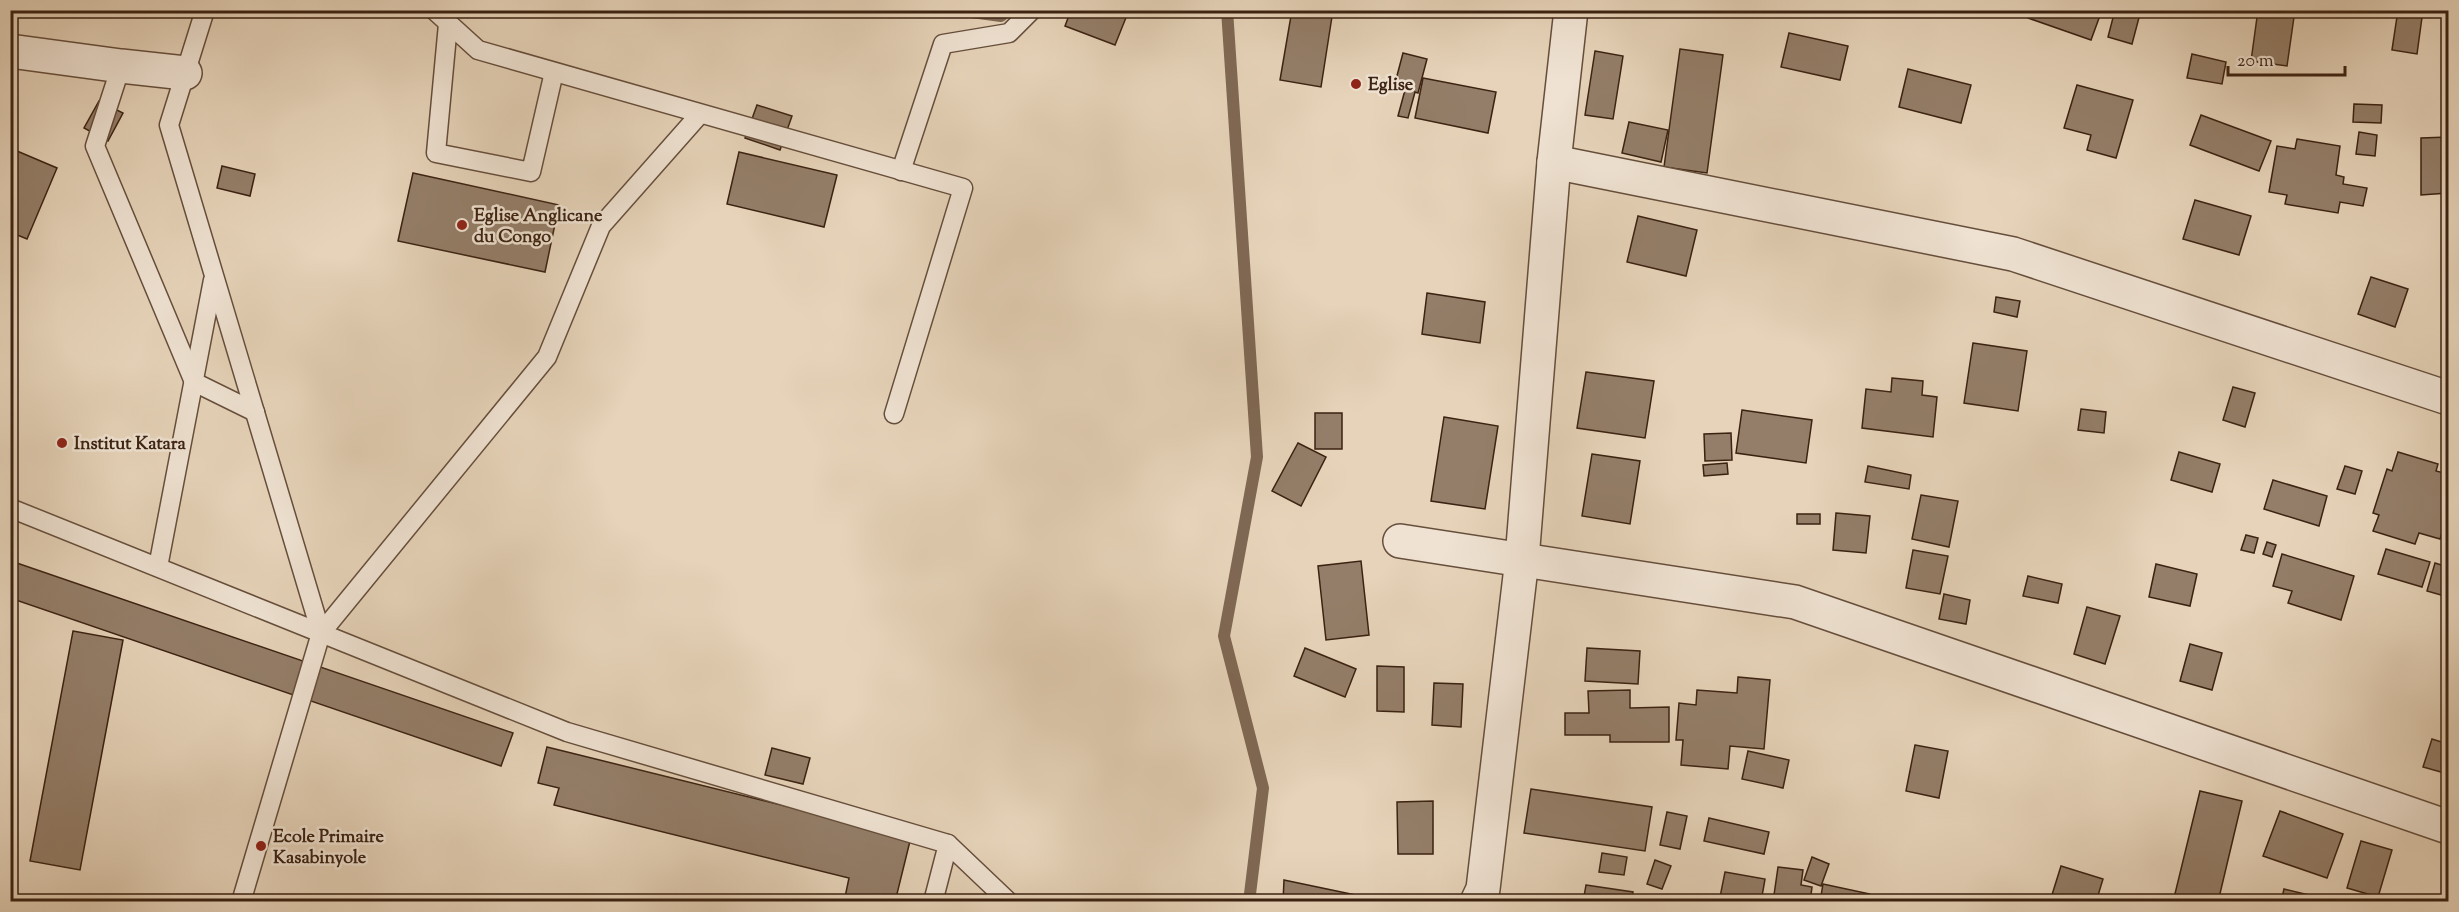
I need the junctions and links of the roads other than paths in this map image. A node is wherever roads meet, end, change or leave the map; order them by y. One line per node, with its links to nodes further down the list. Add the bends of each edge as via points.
1 (205, 10): 9 (lane)
2 (434, 10): 5 (lane)
3 (1032, 10): 12 (lane, via 1009,33 943,44)
4 (1571, 10): 11 (street)
5 (448, 24): 8 (lane, via 478,50); 8 (lane, via 436,153 531,172)
6 (10, 51): 7 (street)
7 (121, 66): 9 (street); 14 (lane, via 95,146)
8 (554, 72): 10 (lane)
9 (185, 73): 13 (lane, via 169,125)
10 (700, 114): 12 (lane); 22 (lane, via 601,226 547,357)
11 (1554, 162): 15 (street, via 2013,254); 20 (street)
12 (901, 171): 17 (lane, via 963,188)
13 (214, 276): 14 (lane); 16 (lane)
14 (194, 382): 16 (lane); 21 (lane)
15 (2448, 398)
16 (255, 412): 22 (lane)
17 (894, 414)
18 (10, 508): 21 (lane)
19 (1400, 542): 20 (street)
20 (1522, 559): 23 (street, via 1795,602); 28 (street, via 1483,889)
21 (158, 567): 22 (lane)
22 (321, 633): 24 (lane, via 567,732); 25 (lane)
23 (2448, 827)
24 (948, 844): 26 (lane); 27 (lane)
25 (241, 902)
26 (933, 902)
27 (1009, 902)
28 (1477, 902)

